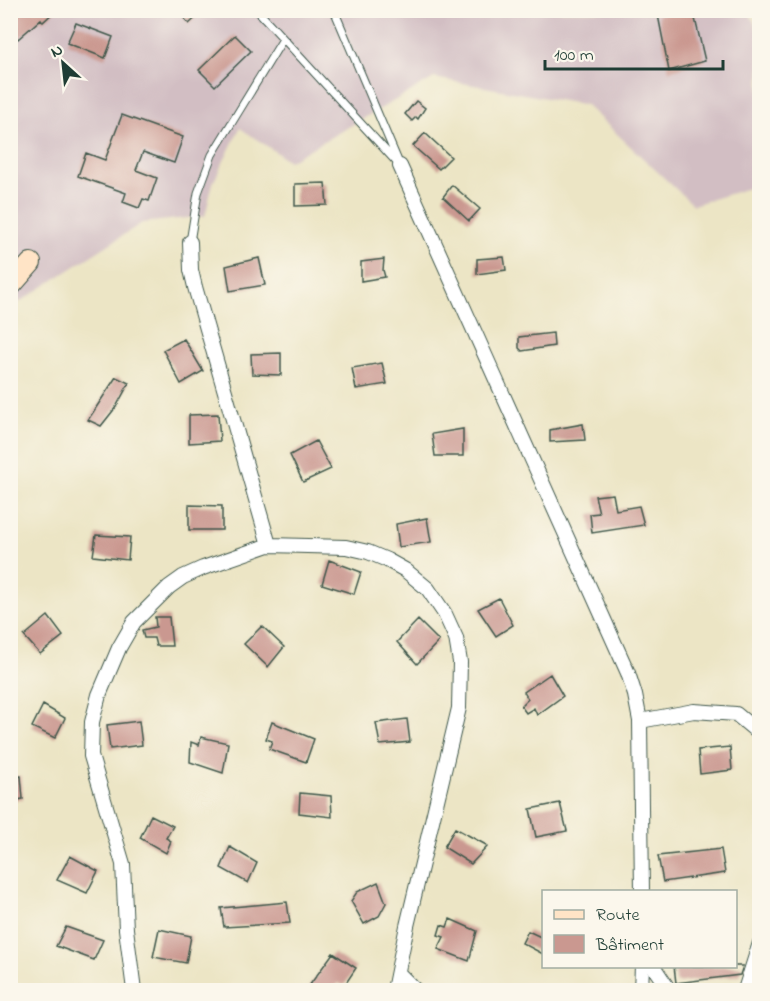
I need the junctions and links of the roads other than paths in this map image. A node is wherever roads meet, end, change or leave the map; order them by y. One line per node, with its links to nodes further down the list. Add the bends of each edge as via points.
1 (257, 10): 3 (lane)
2 (334, 10): 4 (lane)
3 (284, 39): 4 (lane); 5 (lane, via 212,155 198,193)
4 (400, 166): 9 (street, via 628,673)
5 (190, 242): 8 (street, via 195,287)
6 (31, 263): 7 (street)
7 (10, 287)
8 (270, 545): 15 (street, via 346,547 387,560 428,589 456,638 459,708); 16 (street, via 203,568 169,587 134,622 99,694 92,722 91,756 123,864)
9 (640, 721): 10 (street, via 694,711 736,714); 11 (street)
10 (759, 734)
11 (642, 890)
12 (759, 943): 21 (street)
13 (642, 968): 19 (street)
14 (653, 968): 20 (street)
15 (399, 974): 17 (street); 18 (street)
16 (134, 990)
17 (394, 990)
18 (415, 990)
19 (641, 990)
20 (669, 990)
21 (745, 990)

